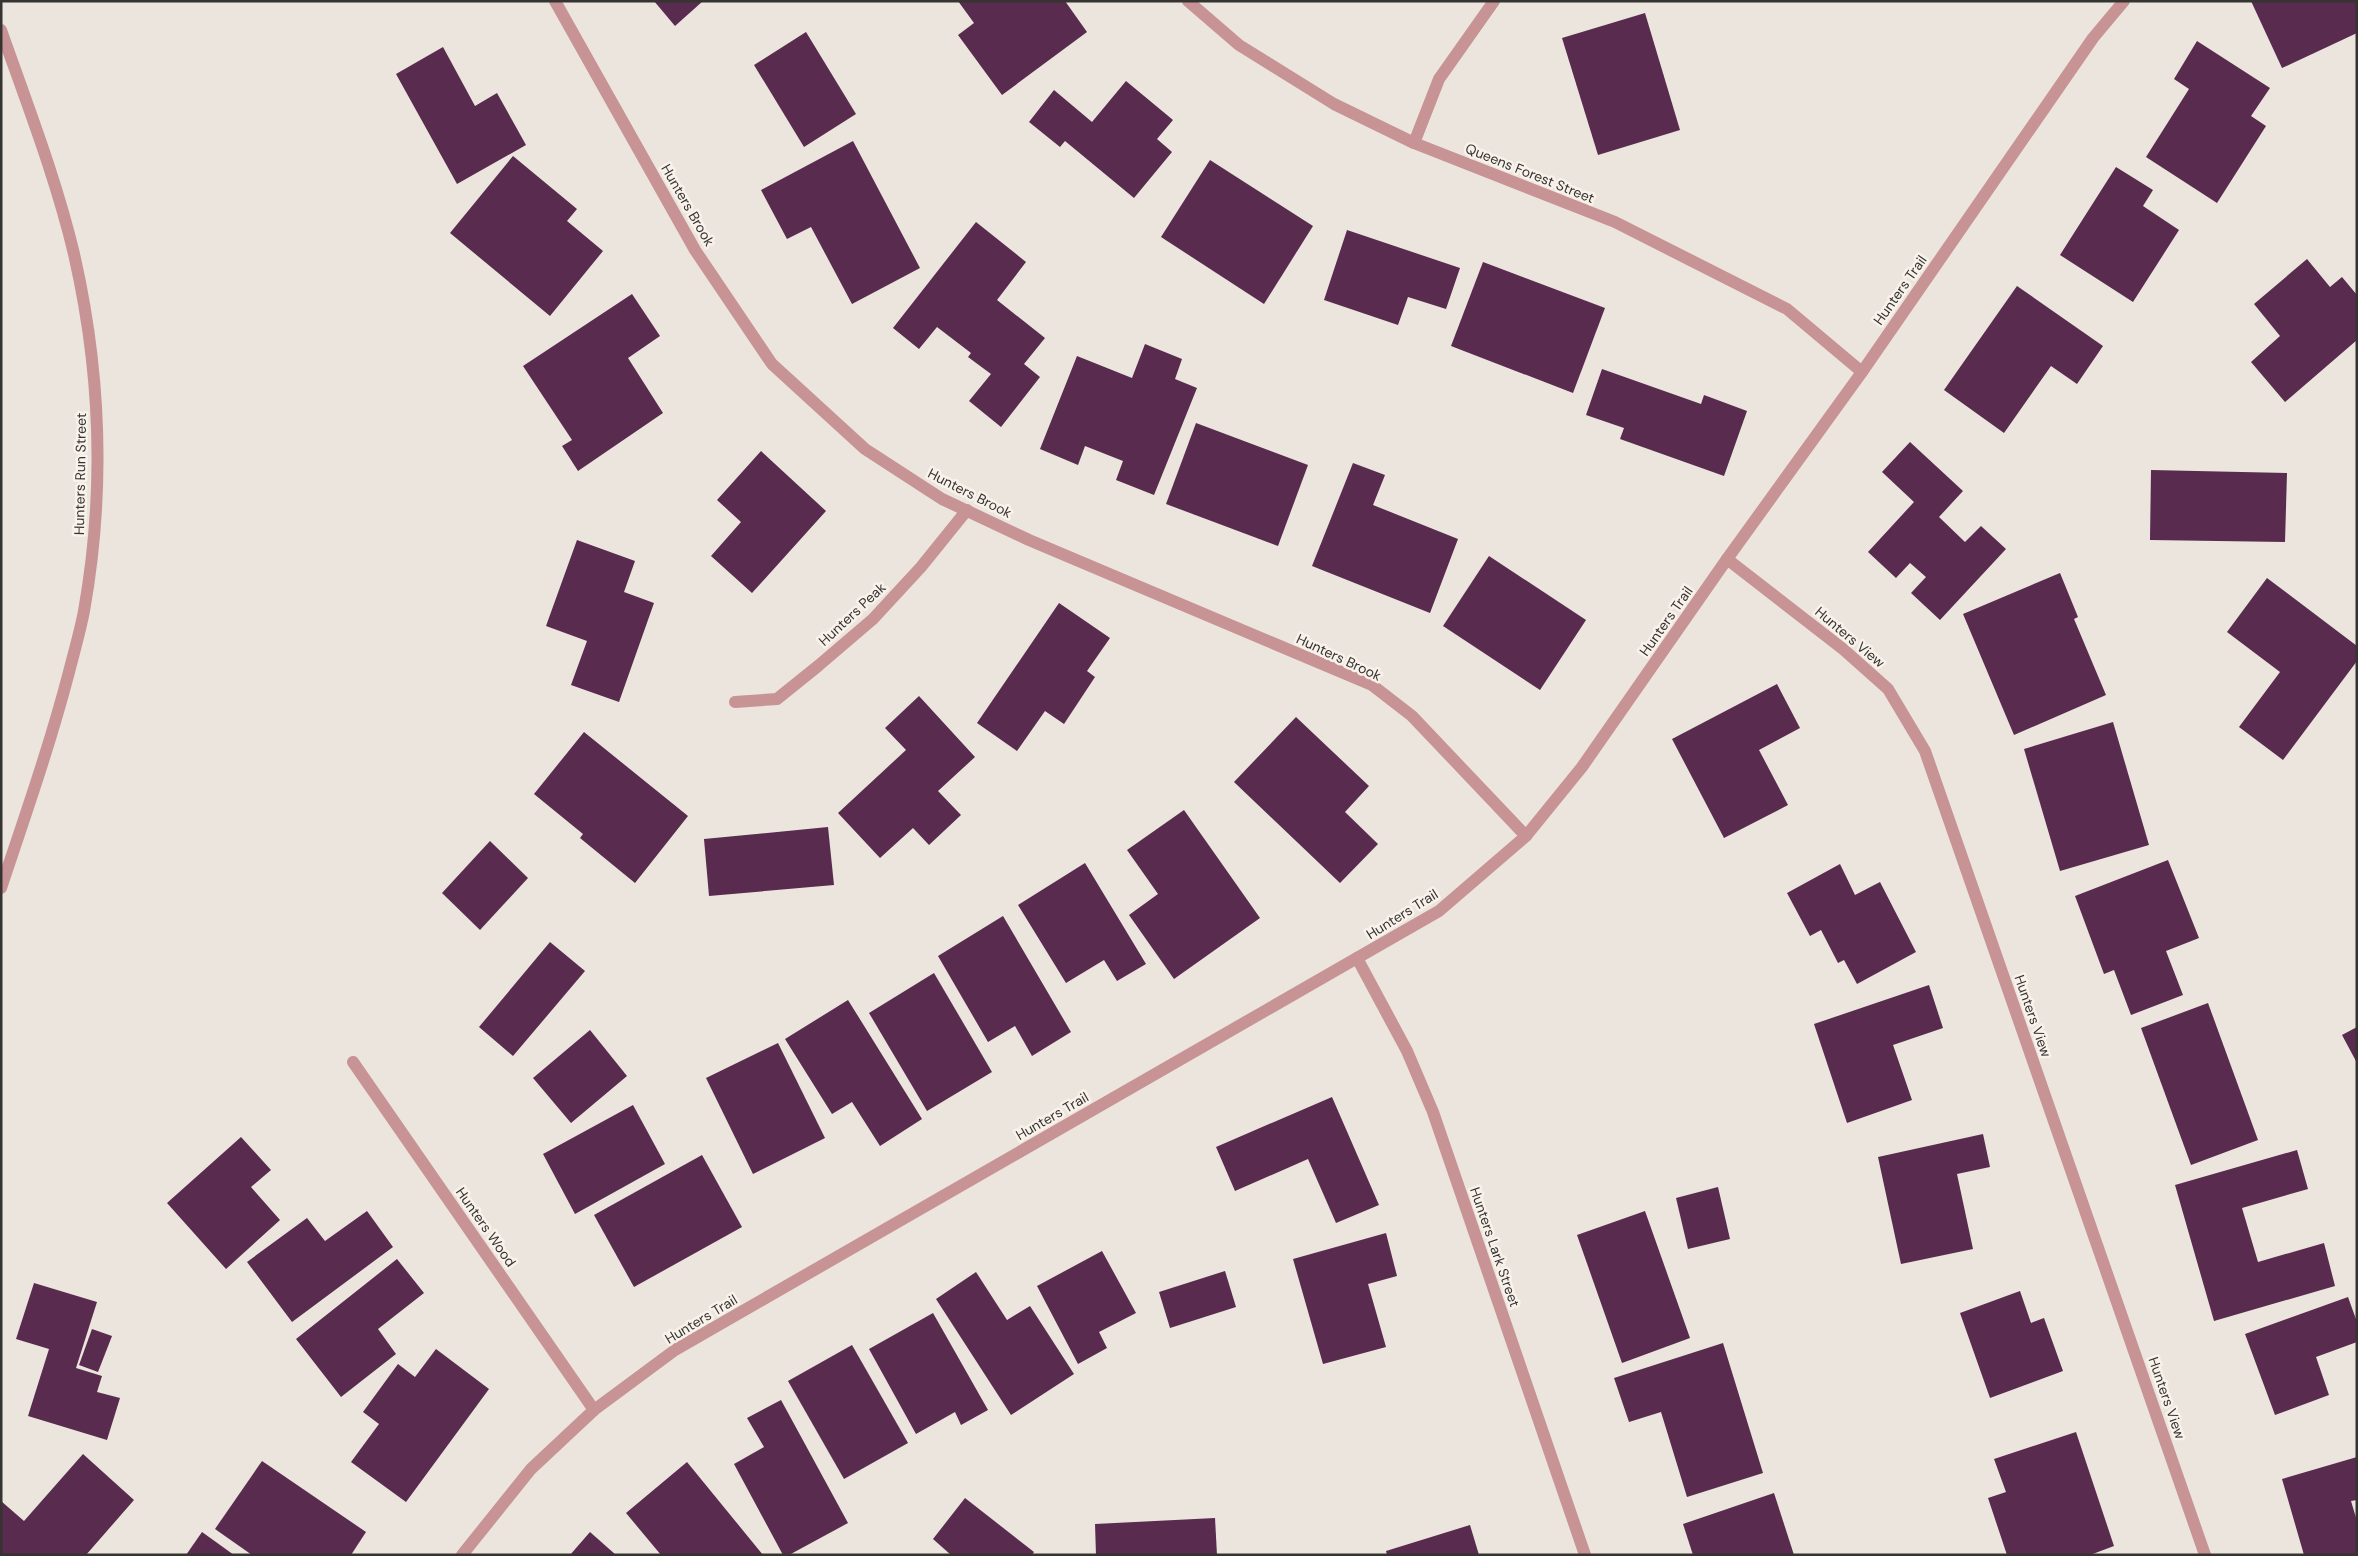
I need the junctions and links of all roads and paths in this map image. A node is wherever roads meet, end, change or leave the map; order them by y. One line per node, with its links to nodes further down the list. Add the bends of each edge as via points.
1 (555, 1): 8 (street, Hunters Brook, via 695,250 772,364 865,449 942,499)
2 (1188, 1): 6 (street, Queens Forest Street, via 1238,45 1334,104)
3 (1494, 1): 6 (street, via 1439,80)
4 (2124, 1): 7 (street, Hunters Trail, via 2093,38)
5 (1, 30): 12 (street, Hunters Run Street, via 44,151 74,254 92,361 98,431 96,522 84,613 54,728)
6 (1414, 143): 7 (street, Queens Forest Street, via 1615,222 1787,309)
7 (1862, 372): 9 (street, Hunters Trail)
8 (967, 510): 10 (street, Hunters Peak, via 873,619 818,666 777,699); 11 (street, Hunters Brook, via 1030,540 1372,685 1412,716)
9 (1726, 559): 11 (street, Hunters Trail, via 1582,767); 18 (street, Hunters View, via 1843,649 1888,689 1925,751)
10 (735, 702)
11 (1526, 836): 13 (street, Hunters Trail, via 1439,911)
12 (1, 888)
13 (1357, 958): 15 (street, Hunters Trail, via 675,1350); 17 (street, Hunters Lark Street, via 1407,1051 1433,1112)
14 (353, 1062): 15 (street, Hunters Wood)
15 (594, 1410): 16 (street, Hunters Trail, via 531,1468)
16 (462, 1555)
17 (1585, 1555)
18 (2205, 1555)

